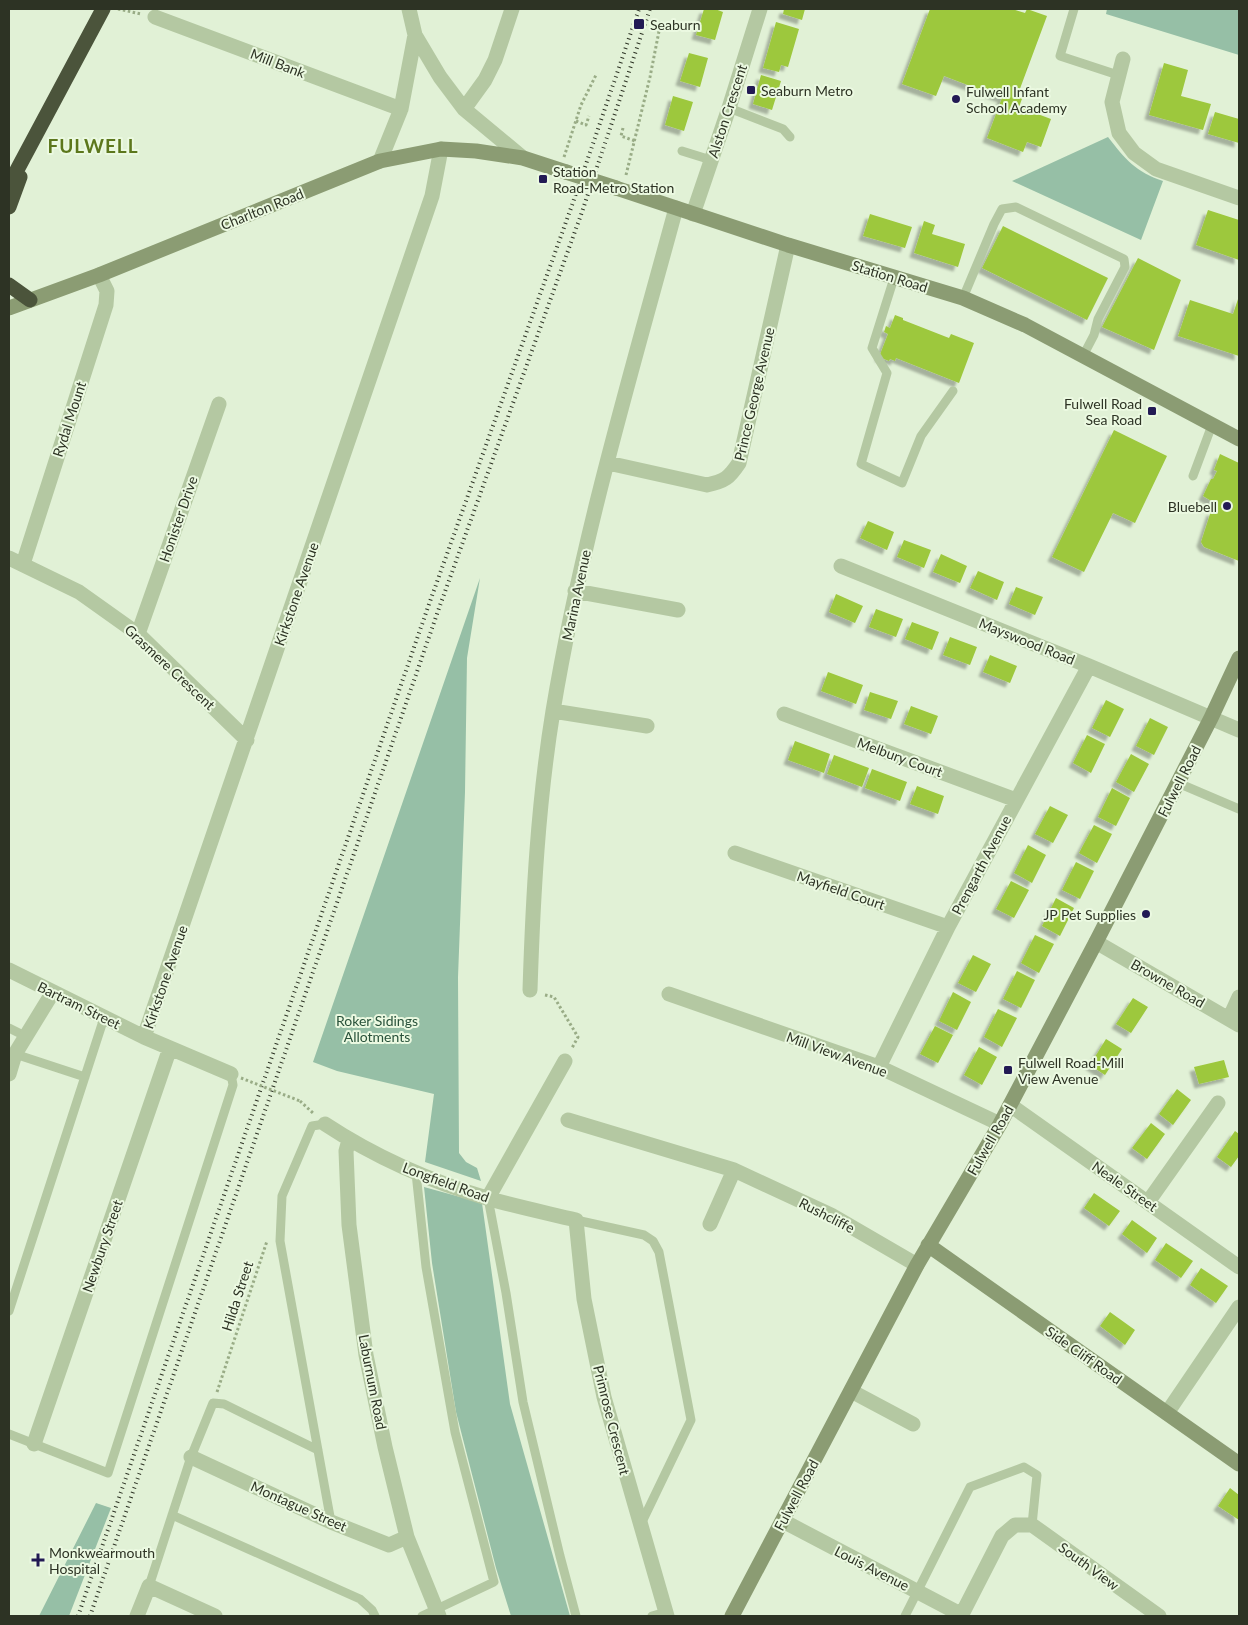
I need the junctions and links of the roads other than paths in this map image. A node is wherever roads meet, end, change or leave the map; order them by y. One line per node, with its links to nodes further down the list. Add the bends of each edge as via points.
1 (103, 9): 14 (highway)
2 (409, 9): 7 (street)
3 (512, 9): 12 (street, via 496,60)
4 (760, 9): 10 (street, Alston Crescent)
5 (1074, 9): 9 (lane, via 1060,56)
6 (155, 17): 11 (street, Mill Bank)
7 (416, 34): 11 (street); 12 (street, via 440,77)
8 (1123, 59): 9 (street)
9 (1118, 76): 21 (street, via 1112,102 1119,133 1134,153 1183,183)
10 (729, 108): 13 (lane, via 783,129); 18 (street, Alston Crescent)
11 (402, 109): 19 (street)
12 (464, 109): 17 (street)
13 (790, 137)
14 (31, 145): 20 (highway); 22 (highway)
15 (441, 149): 17 (street, Charlton Road); 19 (street, Charlton Road); 51 (street, Kirkstone Avenue, via 432,196)
16 (682, 151): 18 (lane)
17 (523, 158): 23 (street, Station Road, bridge)
18 (711, 160): 24 (street, Alston Crescent)
19 (380, 161): 26 (street, Charlton Road)
20 (9, 185)
21 (1239, 198)
22 (9, 208)
23 (676, 208): 24 (street, Station Road); 37 (street, Marina Avenue)
24 (693, 214): 25 (street, Station Road)
25 (788, 245): 27 (street, Station Road); 37 (street, Prince George Avenue, via 739,463 730,476 707,485)
26 (99, 275): 30 (street, Charlton Road); 39 (street, Rydal Mount, via 107,291 106,306)
27 (894, 278): 29 (street, Station Road); 33 (lane, via 872,348 887,373 860,464 902,483 921,436)
28 (9, 285): 30 (highway)
29 (963, 298): 32 (street, Station Road, via 1025,325); 32 (lane, via 1002,209 1016,207 1124,259 1125,267)
30 (30, 300): 31 (street, Charlton Road)
31 (9, 308)
32 (1083, 356): 35 (street, Station Road)
33 (953, 391)
34 (219, 404): 43 (street, Honister Drive)
35 (1212, 425): 36 (street, Station Road); 38 (lane)
36 (1239, 439)
37 (608, 463): 41 (street, Marina Avenue)
38 (1193, 476)
39 (16, 561): 43 (street, Grasmere Crescent, via 79,592)
40 (841, 566): 45 (street, Mayswood Road)
41 (575, 591): 42 (street); 46 (street, Marina Avenue)
42 (678, 610)
43 (138, 634): 51 (street, Grasmere Crescent)
44 (1239, 658): 48 (street, Fulwell Road)
45 (1088, 666): 48 (street, Mayswood Road); 53 (street, Prengarth Avenue)
46 (553, 711): 49 (street); 59 (street, Marina Avenue, via 533,892)
47 (784, 714): 53 (street, Melbury Court)
48 (1211, 718): 50 (street, Mayswood Road); 52 (street, Fulwell Road)
49 (647, 726)
50 (1239, 730)
51 (247, 740): 67 (street, Kirkstone Avenue)
52 (1178, 783): 54 (lane); 57 (street, Fulwell Road)
53 (1016, 800): 56 (street, Prengarth Avenue)
54 (1239, 809)
55 (735, 853): 56 (street, Mayfield Court)
56 (948, 927): 71 (street, Prengarth Avenue)
57 (1096, 942): 64 (street, Browne Road); 76 (street, Fulwell Road)
58 (9, 970): 60 (street, Bartram Street)
59 (530, 990)
60 (53, 992): 63 (street, Bartram Street); 66 (street)
61 (669, 994): 71 (street, Mill View Avenue)
62 (1239, 997): 64 (street)
63 (104, 1018): 67 (street, Bartram Street); 74 (lane)
64 (1234, 1022)
65 (9, 1028): 66 (lane)
66 (25, 1036): 69 (street)
67 (144, 1037): 68 (street, Bartram Street)
68 (170, 1048): 73 (street, Bartram Street); 96 (street, Newbury Street)
69 (15, 1054): 72 (street); 74 (lane)
70 (565, 1061): 83 (street, via 550,1074)
71 (879, 1067): 79 (street, Mill View Avenue)
72 (9, 1074)
73 (236, 1076): 96 (lane, via 108,1473)
74 (85, 1077): 91 (lane)
75 (1218, 1103): 84 (street)
76 (1010, 1105): 79 (street, Fulwell Road); 84 (street, Neale Street)
77 (568, 1120): 81 (street, Rushcliffe)
78 (325, 1124): 80 (street, Longfield Road); 97 (lane, via 312,1126 282,1196 280,1241)
79 (1000, 1124): 87 (street, Fulwell Road)
80 (349, 1140): 82 (street, Longfield Road); 105 (street, Laburnum Road, via 346,1151 349,1225 366,1355)
81 (734, 1170): 86 (street); 88 (street, Rushcliffe, via 831,1214)
82 (416, 1173): 83 (street, Longfield Road); 108 (lane, via 426,1266 455,1432 494,1582)
83 (488, 1198): 85 (street, Longfield Road); 113 (lane, via 524,1402)
84 (1148, 1202): 89 (street, Neale Street)
85 (576, 1220): 103 (street, Primrose Crescent, via 584,1299 604,1397); 103 (lane, via 644,1235 653,1241 659,1252 691,1420)
86 (710, 1224)
87 (928, 1245): 88 (street, Fulwell Road); 93 (street, Side Cliff Road)
88 (917, 1265): 92 (street, Fulwell Road)
89 (1239, 1267)
90 (1239, 1308): 93 (street)
91 (9, 1310)
92 (851, 1391): 94 (street); 101 (street, Fulwell Road)
93 (1167, 1414): 99 (street, Side Cliff Road)
94 (912, 1424)
95 (9, 1434): 96 (lane)
96 (34, 1444)
97 (318, 1450): 98 (lane, via 224,1404 213,1403); 102 (lane)
98 (191, 1457): 100 (lane); 102 (street, Montague Street)
99 (1239, 1464)
100 (172, 1515): 106 (lane); 112 (lane, via 360,1599)
101 (783, 1521): 107 (street, Louis Avenue); 114 (street, Fulwell Road)
102 (331, 1522): 105 (street, Montague Street, via 389,1545)
103 (640, 1525): 109 (street, Primrose Crescent)
104 (1032, 1525): 107 (lane, via 1037,1475 1024,1466 970,1487); 116 (street, via 1015,1526 1002,1536); 117 (street, South View)
105 (407, 1537): 108 (street, Laburnum Road)
106 (149, 1586): 110 (street); 111 (street)
107 (918, 1591): 115 (lane); 116 (street, Louis Avenue)
108 (432, 1614)
109 (662, 1615)
110 (137, 1616)
111 (215, 1616)
112 (374, 1616)
113 (576, 1616)
114 (732, 1616)
115 (905, 1616)
116 (961, 1616)
117 (1159, 1616)

